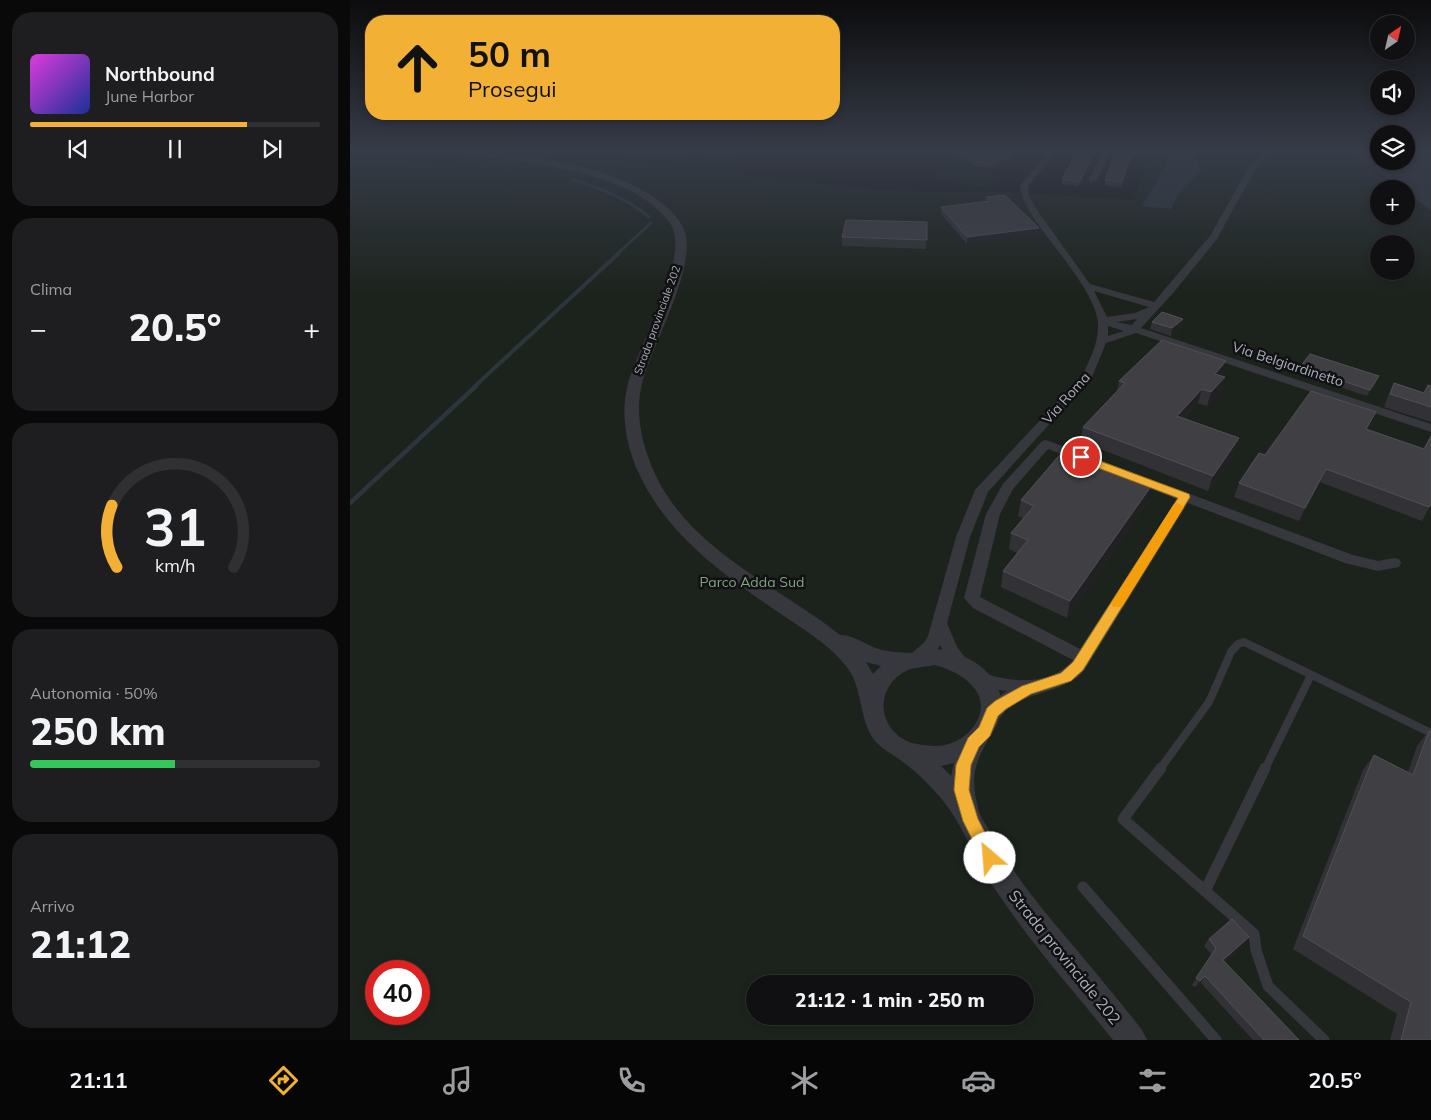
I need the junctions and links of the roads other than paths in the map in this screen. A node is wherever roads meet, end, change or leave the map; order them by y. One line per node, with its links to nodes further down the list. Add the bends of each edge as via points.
1 (652, 200): 14 (street, Strada provinciale 202, via 678,228 681,248 678,272 633,390 633,426 643,464 664,503 686,530 732,569)
2 (1027, 200): 4 (street, Via Roma)
3 (1235, 200): 5 (street, via 1214,237)
4 (1088, 286): 5 (street); 6 (street, Via Roma)
5 (1156, 306): 7 (street, via 1137,316); 8 (street)
6 (1102, 316): 7 (street); 8 (street, via 1120,328); 9 (street, Via Roma)
7 (1117, 318): 8 (street, Via Belgiardinetto)
8 (1135, 329): 9 (street); 10 (street, Via Belgiardinetto)
9 (1102, 341): 13 (street, Via Roma, via 1088,375 982,490 963,537)
10 (1431, 428)
11 (1185, 497): 12 (street, via 1350,559 1378,566); 15 (street); 15 (street, via 1046,444 1000,499 993,514 972,598)
12 (1394, 563)
13 (939, 622): 16 (street, Via Roma, via 938,634 932,645 925,655); 17 (street, via 950,650)
14 (817, 628): 16 (street, Strada provinciale 202, via 872,656 897,661); 20 (street, Strada provinciale 202, via 856,664 865,678)
15 (1083, 658): 19 (street, via 1066,677)
16 (914, 659): 17 (street, Strada provinciale 202, via 934,657 950,660); 20 (street, Strada provinciale 202, via 899,663 884,674 874,688)
17 (970, 671): 19 (street, via 983,680); 21 (street, via 985,687)
18 (1311, 674): 22 (lane); 27 (lane); 27 (lane, via 1250,644 1238,644 1230,652 1208,702 1123,819)
19 (1032, 688): 21 (street, via 1000,705)
20 (871, 704): 24 (street, Strada provinciale 202, via 873,719 881,732 892,744)
21 (990, 717): 23 (street, Strada provinciale 202)
22 (1431, 733)
23 (974, 743): 24 (street, Strada provinciale 202, via 943,756); 25 (street, Strada provinciale 202, via 963,765 961,782)
24 (907, 752): 25 (street, Strada provinciale 202, via 946,786)
25 (971, 821): 28 (street, Strada provinciale 202, via 990,858 1019,901)
26 (1083, 887): 29 (lane)
27 (1205, 891): 30 (lane, via 1254,934 1268,986)
28 (1132, 1040)
29 (1216, 1040)
30 (1324, 1040)

